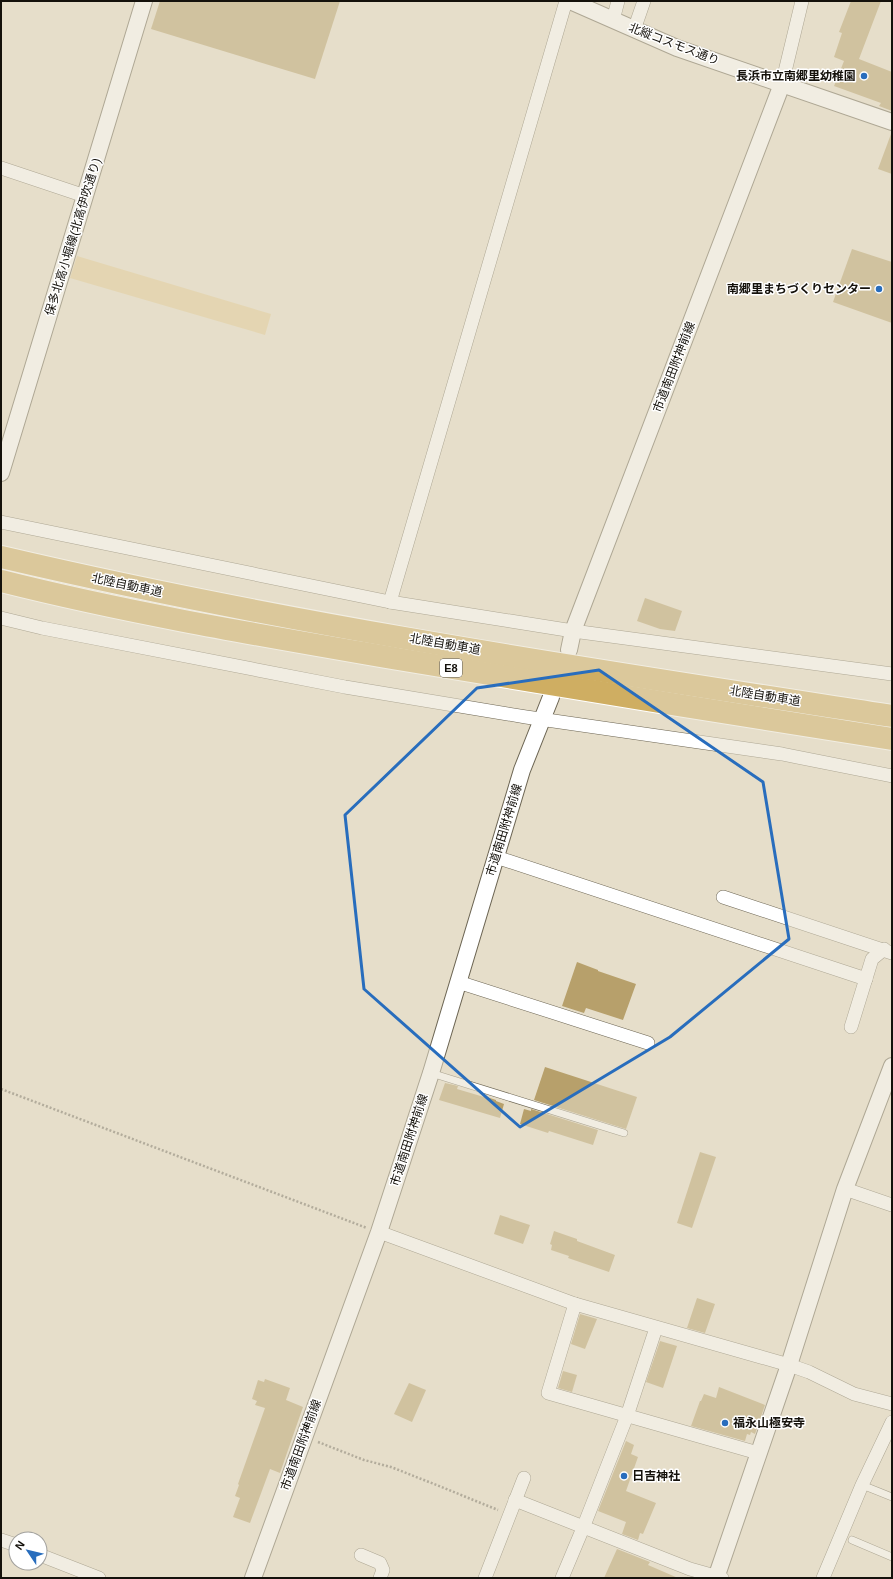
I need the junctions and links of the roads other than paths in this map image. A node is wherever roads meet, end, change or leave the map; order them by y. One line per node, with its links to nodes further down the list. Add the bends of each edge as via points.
1 (144, 1): 12 (street, 保多北高小堀線(北高伊吹通り))
2 (566, 1): 17 (street)
3 (570, 1): 7 (street, 北縦コスモス通り)
4 (618, 1): 7 (street)
5 (644, 1): 8 (street)
6 (802, 1): 9 (street)
7 (613, 20): 8 (street, 北縦コスモス通り)
8 (634, 30): 9 (street, 北縦コスモス通り, via 677,48)
9 (782, 84): 10 (street, 北縦コスモス通り); 19 (street, 市道南田附神前線)
10 (892, 122)
11 (1, 168): 12 (street)
12 (85, 196): 13 (street, 保多北高小堀線(北高伊吹通り))
13 (1, 473)
14 (1, 522): 17 (street)
15 (10, 559): 23 (highway, 北陸自動車道 / E8, via 197,600 310,621)
16 (7, 582): 25 (highway, 北陸自動車道 / E8, via 190,622 304,643 610,695)
17 (390, 602): 19 (street)
18 (1, 618): 24 (street, via 345,687)
19 (573, 631): 20 (street, 市道南田附神前線); 21 (street)
20 (569, 650)
21 (892, 674)
22 (551, 698): 24 (street, 市道南田附神前線)
23 (892, 716)
24 (542, 719): 26 (street, via 782,754); 27 (street, 市道南田附神前線, via 522,770)
25 (892, 739)
26 (892, 776)
27 (496, 857): 30 (street); 31 (street, 市道南田附神前線)
28 (723, 897): 29 (street)
29 (888, 951): 30 (street, via 872,959)
30 (866, 979): 32 (street)
31 (458, 982): 33 (street); 35 (street, 市道南田附神前線)
32 (851, 1027)
33 (648, 1043)
34 (892, 1066): 37 (street)
35 (431, 1074): 36 (lane); 39 (street, 市道南田附神前線)
36 (624, 1133)
37 (845, 1189): 38 (street); 42 (street)
38 (892, 1204)
39 (379, 1232): 40 (street); 59 (street, 市道南田附神前線)
40 (575, 1304): 41 (street); 44 (street, via 548,1393)
41 (656, 1328): 42 (street); 44 (street)
42 (789, 1365): 43 (street, via 854,1394); 46 (street)
43 (892, 1404)
44 (627, 1416): 46 (street); 51 (street)
45 (892, 1422): 48 (street)
46 (758, 1453): 57 (street)
47 (524, 1478): 50 (street)
48 (862, 1485): 49 (lane); 63 (street)
49 (892, 1497)
50 (515, 1500): 51 (street); 61 (street)
51 (583, 1528): 56 (street); 62 (street)
52 (852, 1540): 54 (lane)
53 (361, 1555): 60 (street, via 380,1563 383,1570)
54 (892, 1557)
55 (48, 1558): 58 (street)
56 (688, 1573): 57 (street)
57 (718, 1577)
58 (99, 1578)
59 (253, 1578)
60 (380, 1578)
61 (485, 1578)
62 (562, 1578)
63 (823, 1578)

